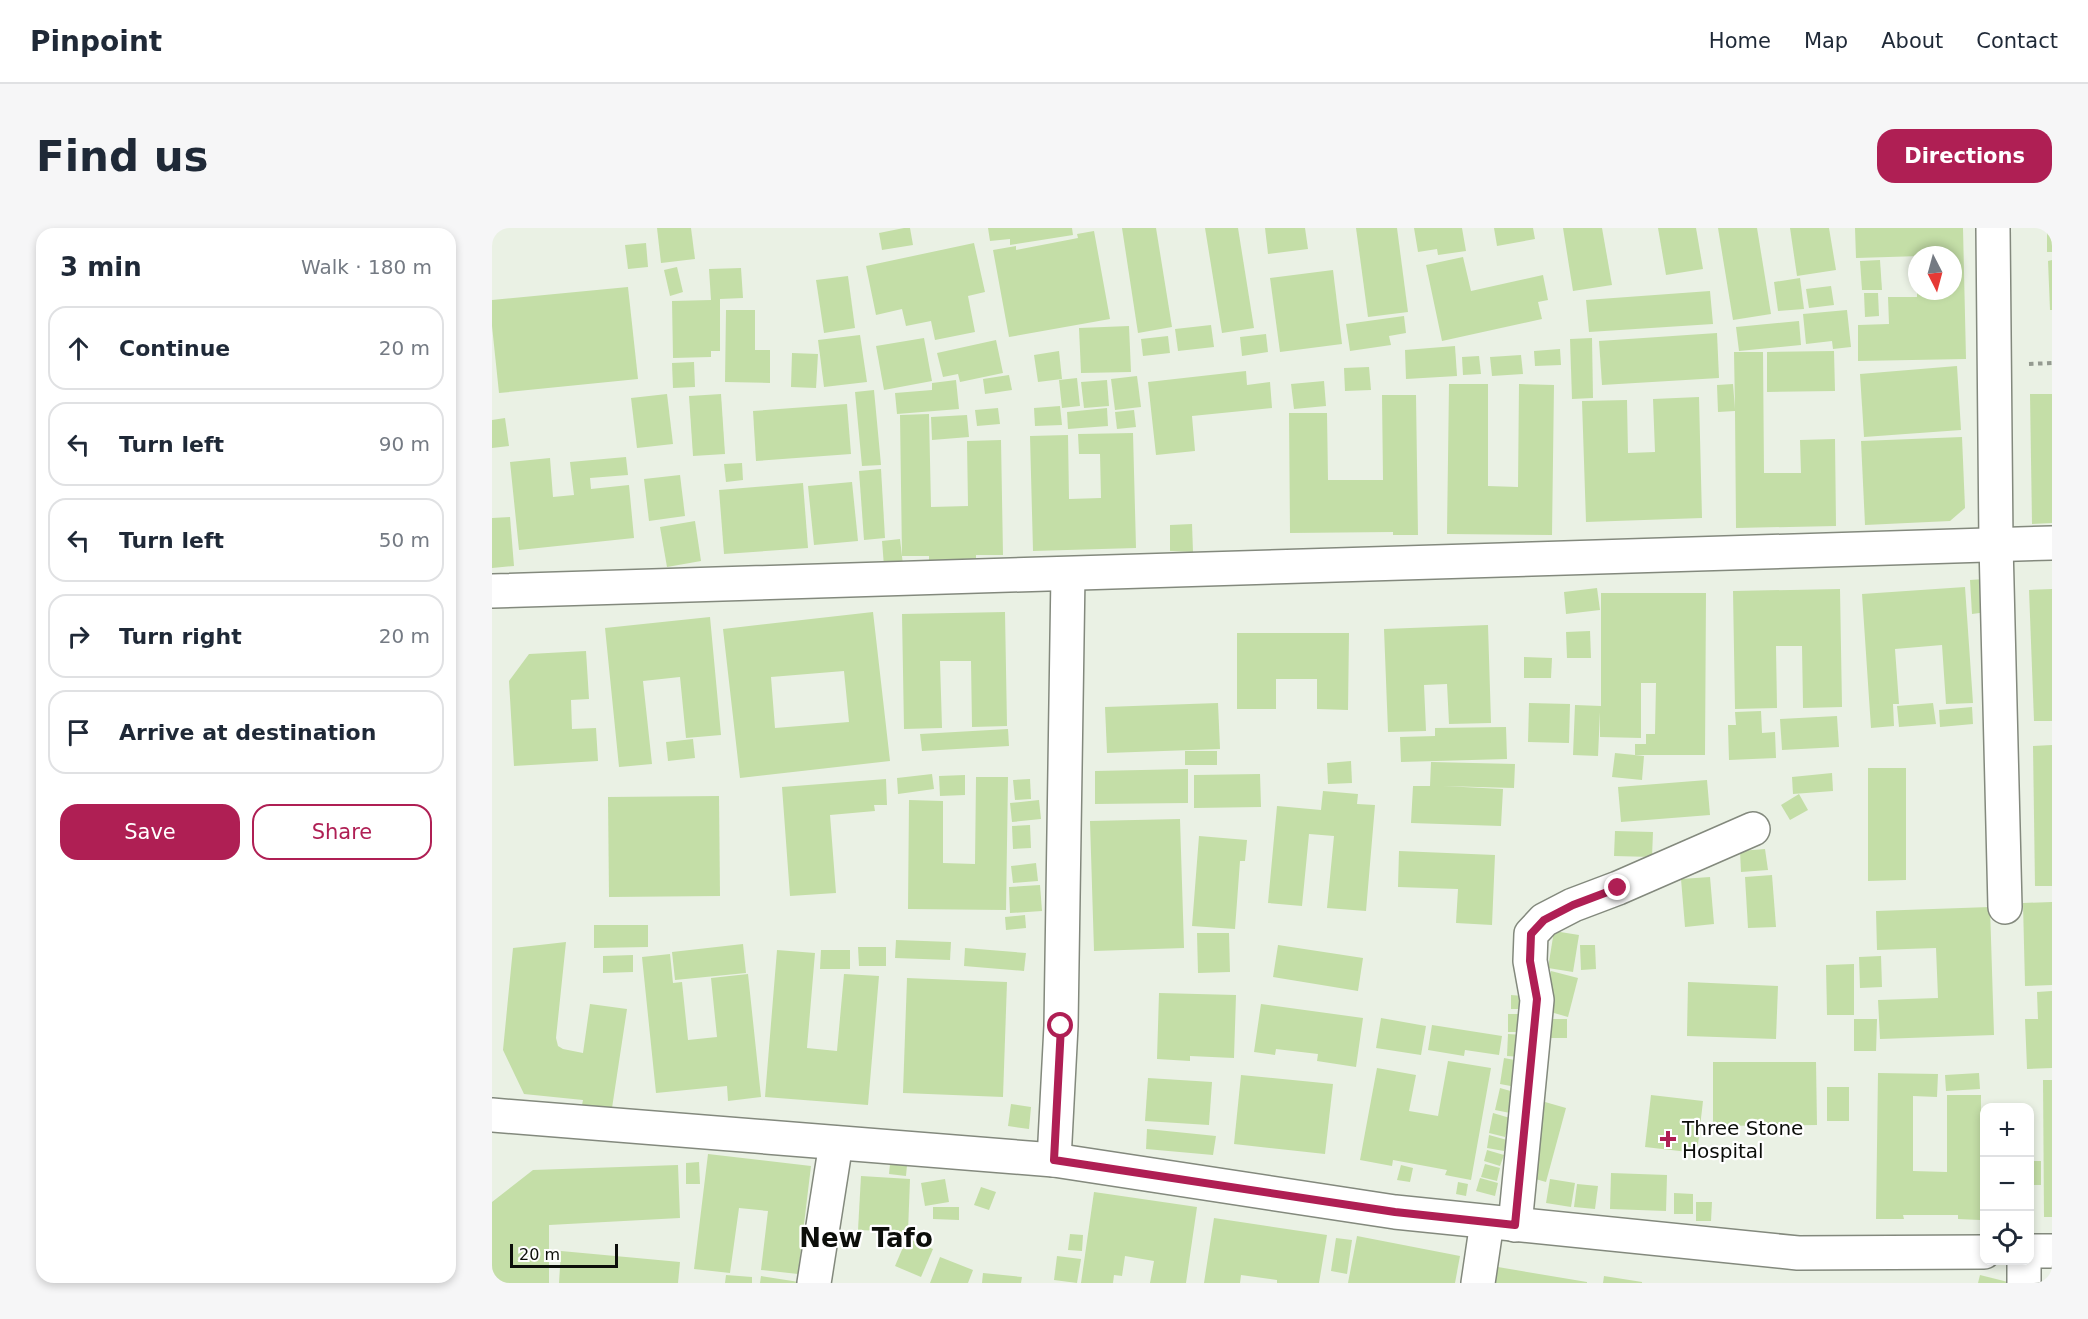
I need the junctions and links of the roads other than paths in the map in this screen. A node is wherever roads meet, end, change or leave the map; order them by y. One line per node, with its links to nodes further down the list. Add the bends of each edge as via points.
1 (1993, 228): 3 (street)
2 (2052, 543): 3 (street)
3 (1996, 544): 4 (street); 7 (street)
4 (1068, 574): 5 (street); 10 (street, via 1061,1026)
5 (492, 591)
6 (1753, 830): 11 (street, via 1573,905 1544,920 1531,934 1530,961 1537,999)
7 (2005, 908)
8 (492, 1115): 9 (street)
9 (836, 1143): 10 (street); 16 (street)
10 (1054, 1160): 11 (street, via 1395,1212)
11 (1501, 1223): 14 (street, via 1798,1253); 17 (street)
12 (2034, 1251): 13 (street)
13 (2052, 1251)
14 (1980, 1252)
15 (2024, 1265): 18 (street)
16 (814, 1283)
17 (1478, 1283)
18 (2024, 1283)

